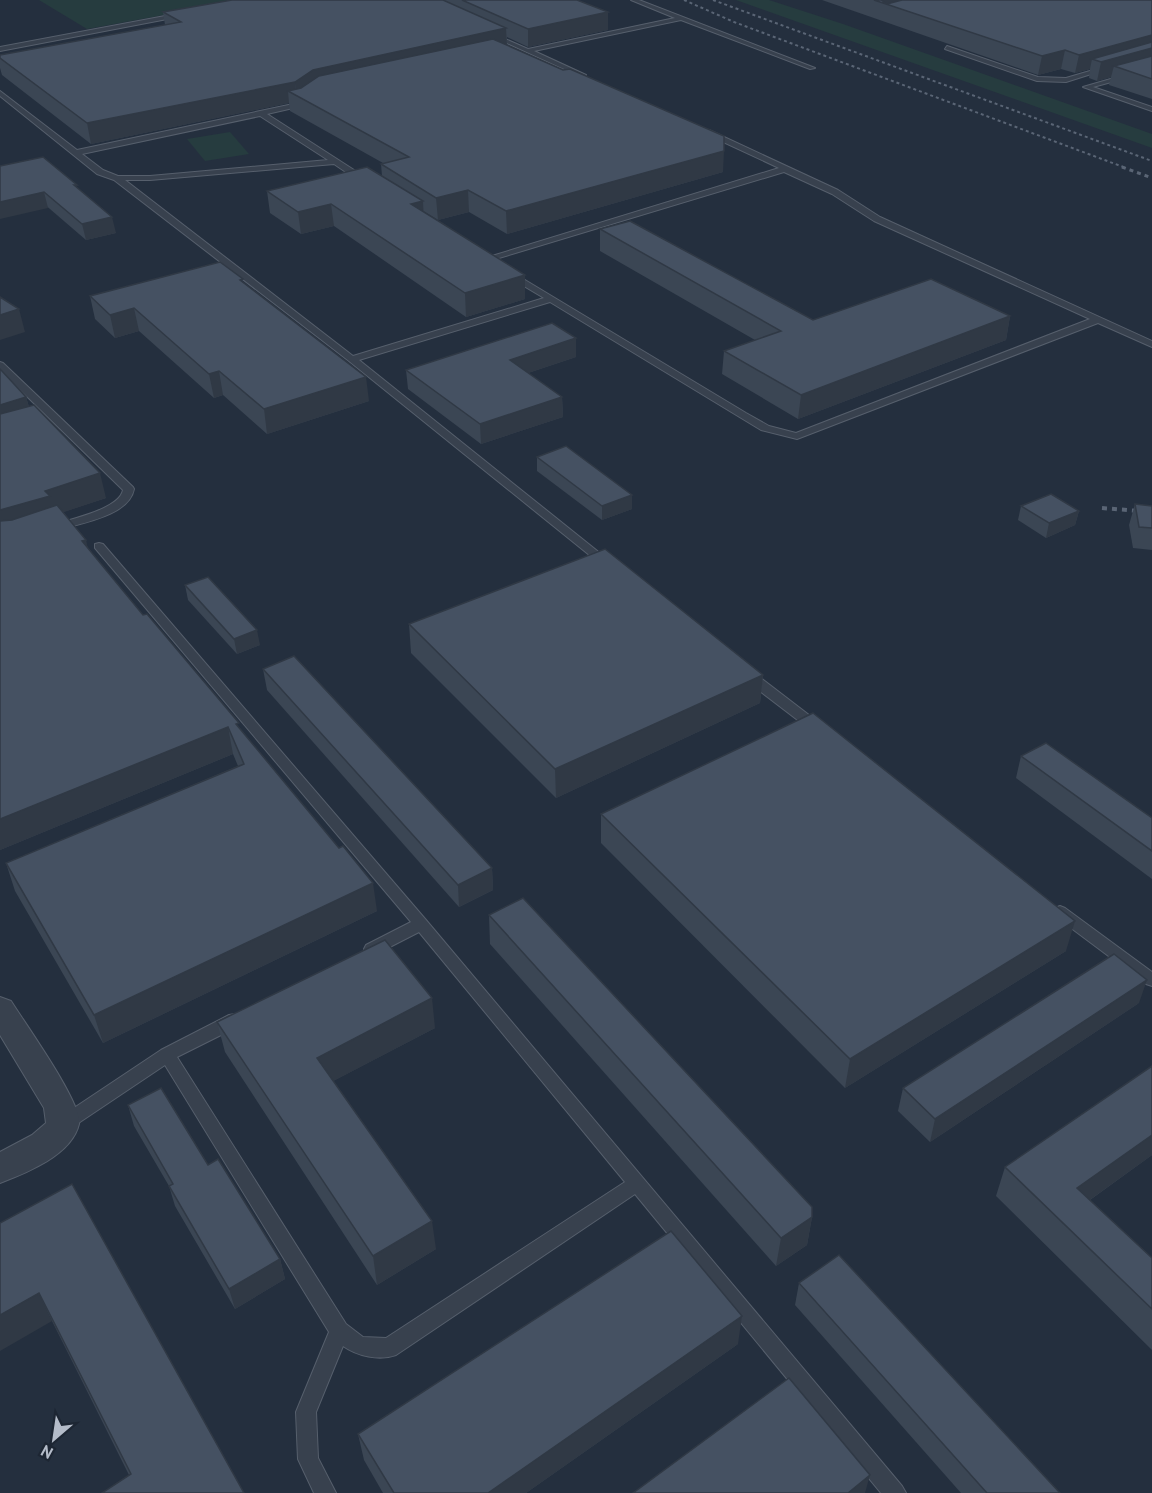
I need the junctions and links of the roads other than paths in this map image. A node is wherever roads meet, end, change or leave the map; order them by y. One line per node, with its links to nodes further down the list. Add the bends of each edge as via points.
1 (634, 0): 3 (lane)
2 (192, 13): 6 (lane)
3 (682, 18): 7 (lane); 10 (lane)
4 (489, 33): 7 (lane)
5 (947, 48): 9 (lane, via 1037,79 1066,80)
6 (0, 49)
7 (524, 49): 8 (lane); 12 (lane)
8 (509, 50)
9 (1120, 64)
10 (812, 68)
11 (1152, 69): 15 (lane, via 1086,87)
12 (591, 79)
13 (0, 93): 18 (lane)
14 (309, 98): 16 (lane, via 300,105)
15 (1152, 110)
16 (261, 113): 18 (lane); 19 (lane)
17 (698, 127): 20 (lane)
18 (76, 153): 21 (lane, via 100,172)
19 (336, 162): 21 (lane); 22 (lane)
20 (785, 169): 24 (lane); 28 (lane, via 835,192 877,219)
21 (117, 178): 30 (lane)
22 (376, 188)
23 (476, 253): 24 (lane)
24 (486, 259): 25 (lane)
25 (496, 265)
26 (505, 271): 27 (lane)
27 (551, 299): 28 (lane, via 765,428 797,436); 30 (lane)
28 (1099, 319): 29 (lane)
29 (1152, 344)
30 (352, 359): 34 (lane)
31 (0, 365): 32 (lane, via 53,421 129,489 127,498 113,509)
32 (48, 531)
33 (99, 546): 38 (lane)
34 (621, 575)
35 (741, 670): 36 (lane)
36 (825, 734)
37 (1049, 903): 40 (lane)
38 (421, 924): 39 (lane); 46 (lane)
39 (357, 957)
40 (1152, 980)
41 (0, 1009): 44 (street, via 58,1103 63,1114)
42 (252, 1011): 43 (lane)
43 (167, 1055): 44 (lane); 47 (lane)
44 (62, 1126): 45 (street, via 43,1144)
45 (0, 1168)
46 (636, 1185): 47 (lane, via 389,1348 358,1346); 49 (lane)
47 (339, 1331): 48 (lane, via 306,1412 308,1459)
48 (324, 1493)
49 (896, 1493)

